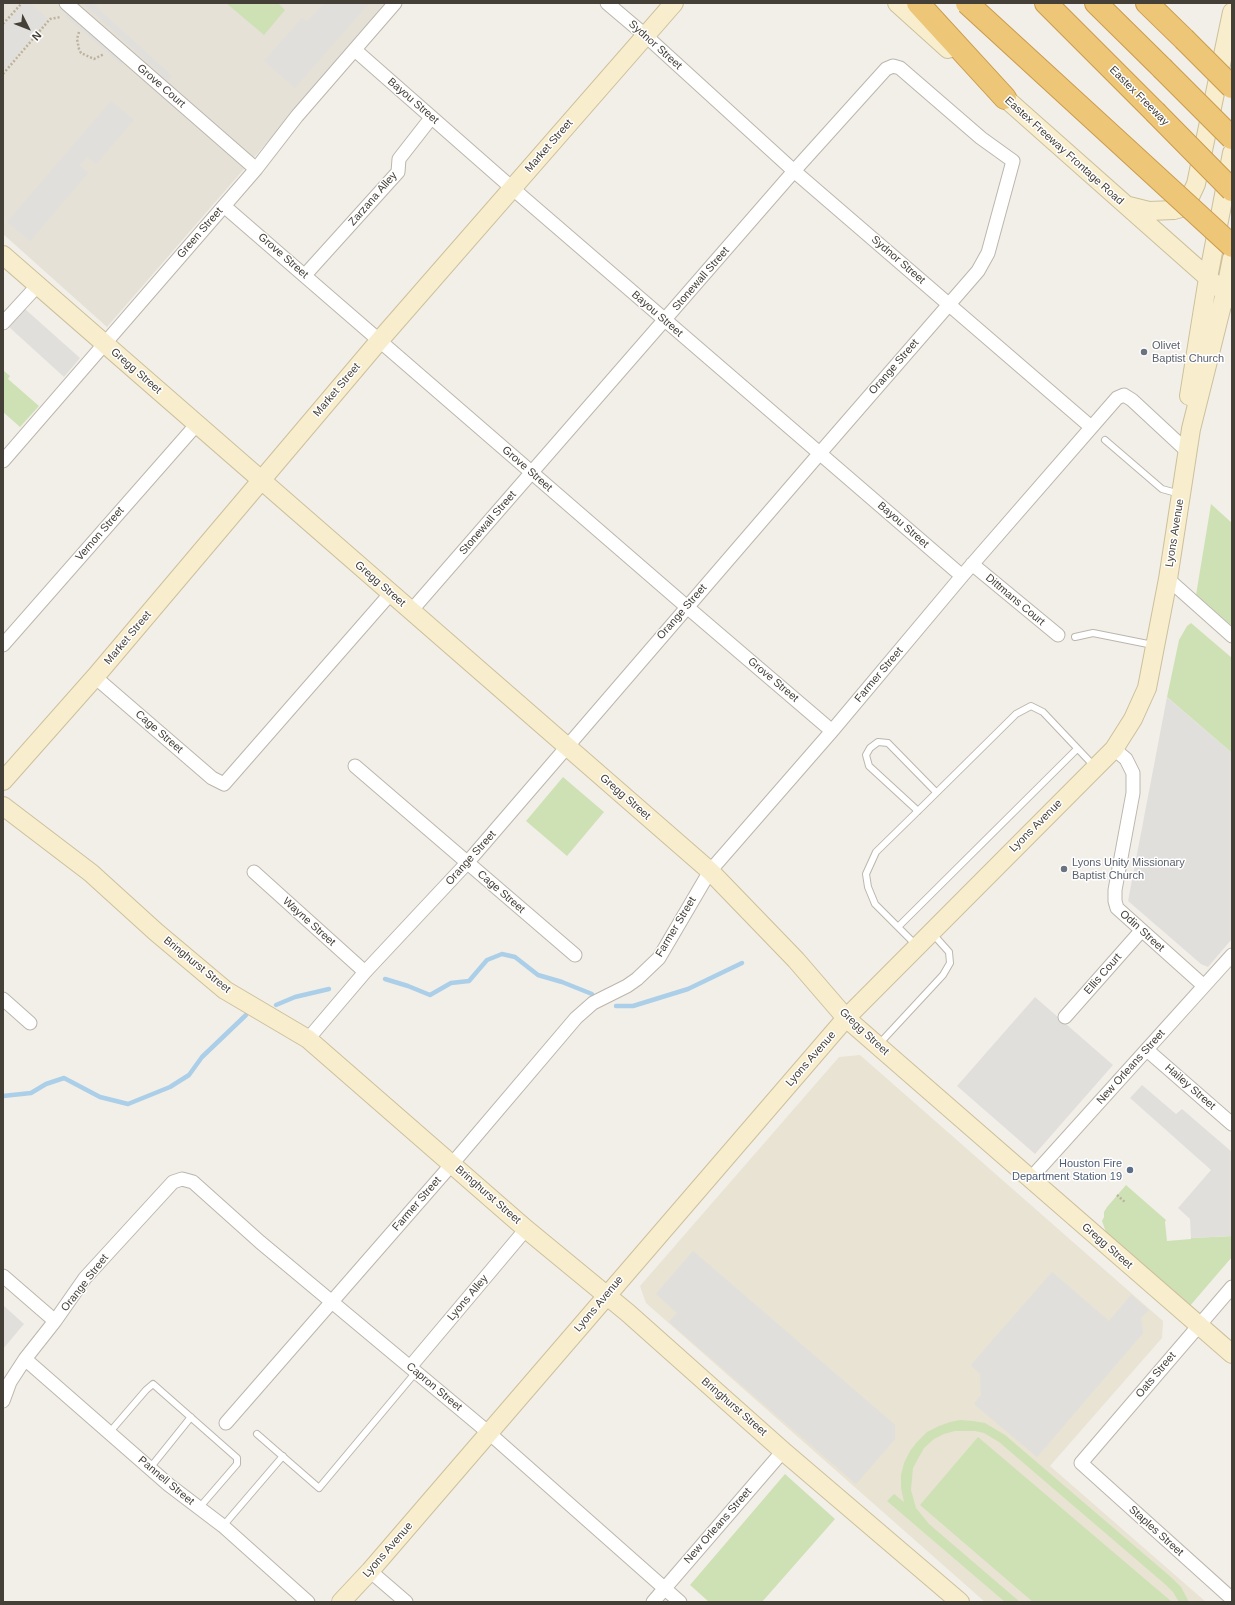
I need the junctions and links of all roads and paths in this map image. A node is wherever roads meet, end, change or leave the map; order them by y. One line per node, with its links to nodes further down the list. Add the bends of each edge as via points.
1 (22, 3): 15 (path)
2 (66, 3): 19 (street, Grove Court)
3 (395, 3): 20 (street, Green Street)
4 (607, 3): 17 (street, Sydnor Street)
5 (674, 3): 17 (street, Market Street)
6 (897, 3): 23 (street, Eastex Freeway Frontage Road)
7 (918, 3): 23 (highway)
8 (967, 3): 34 (highway, bridge)
9 (1046, 3): 31 (highway, Eastex Freeway, bridge)
10 (1096, 3): 25 (highway, bridge)
11 (1147, 3): 18 (highway)
12 (1155, 3): 18 (highway)
13 (1232, 12): 33 (street, via 1196,184 1189,199 1181,208 1174,210 1150,211)
14 (63, 18): 21 (path, via 50,19)
15 (3, 24)
16 (74, 27): 19 (path, via 80,31 77,39 79,49 94,59 105,54)
17 (646, 36): 29 (street, Sydnor Street); 30 (street, Market Street)
18 (1184, 39): 22 (highway, bridge)
19 (112, 45): 28 (street, Grove Court)
20 (355, 50): 24 (street, Bayou Street); 28 (street, Green Street, via 297,116)
21 (3, 74)
22 (1232, 87)
23 (1005, 98): 33 (street, Eastex Freeway Frontage Road)
24 (431, 118): 30 (street, Bayou Street); 37 (street, Zarzana Alley, via 399,159 398,172)
25 (1232, 138)
26 (1232, 153): 38 (street, Lyons Avenue)
27 (1013, 161): 29 (street, Stonewall Street, via 981,138 900,68 893,66 886,69); 41 (street, Orange Street, via 988,253 978,270)
28 (256, 169): 32 (street, Green Street)
29 (794, 171): 41 (street, Sydnor Street); 42 (street, Stonewall Street)
30 (512, 188): 42 (street, Bayou Street); 44 (street, Market Street)
31 (1232, 190)
32 (224, 206): 37 (street, Grove Street); 45 (street, Green Street)
33 (1126, 206): 38 (street, Eastex Freeway Frontage Road)
34 (1232, 246)
35 (3, 255): 39 (street, Gregg Street)
36 (1232, 258): 40 (street, Lyons Avenue)
37 (305, 275): 44 (street, Grove Street)
38 (1208, 278): 40 (street, Eastex Freeway Frontage Road); 48 (street, Lyons Avenue, via 1189,395)
39 (38, 285): 43 (street); 45 (street, Gregg Street)
40 (1228, 296): 48 (street, Lyons Avenue)
41 (948, 304): 47 (street, Sydnor Street); 51 (street, Orange Street)
42 (665, 320): 51 (street, Bayou Street); 53 (street, Stonewall Street)
43 (3, 323)
44 (379, 341): 53 (street, Grove Street); 54 (street, Market Street)
45 (104, 343): 46 (street, Gregg Street); 52 (street, Green Street)
46 (198, 424): 54 (street, Gregg Street); 65 (street, Vernon Street)
47 (1091, 427): 50 (street, via 1117,398 1124,395); 56 (street, Farmer Street)
48 (1192, 429): 50 (street, Lyons Avenue)
49 (1105, 440): 55 (lane, via 1162,489)
50 (1188, 452): 55 (street, Lyons Avenue)
51 (820, 453): 57 (street, Bayou Street); 60 (street, Orange Street)
52 (3, 460)
53 (532, 473): 60 (street, Grove Street); 61 (street, Stonewall Street)
54 (261, 480): 59 (street, Gregg Street); 67 (street, Market Street)
55 (1181, 494): 58 (street, Lyons Avenue)
56 (972, 564): 57 (street, Farmer Street); 62 (street, Dittmans Court)
57 (962, 576): 68 (street, Farmer Street)
58 (1168, 579): 63 (street); 66 (street, Lyons Avenue)
59 (391, 593): 61 (street, Gregg Street); 67 (street, Cage Street, via 224,784 212,778)
60 (687, 607): 68 (street, Grove Street); 69 (street, Orange Street)
61 (411, 611): 69 (street, Gregg Street)
62 (1058, 635)
63 (1232, 636)
64 (1075, 637): 66 (lane, via 1093,633)
65 (3, 645)
66 (1155, 646): 71 (street, Lyons Avenue, via 1147,688 1133,719)
67 (95, 677): 74 (street, Market Street)
68 (832, 731): 79 (street, Farmer Street)
69 (567, 746): 78 (street, Orange Street); 79 (street, Gregg Street)
70 (1077, 749): 73 (lane); 75 (lane, via 1043,712 1031,706 1016,714); 81 (lane)
71 (1114, 749): 73 (street, Lyons Avenue); 82 (street, Odin Street, via 1126,759 1134,773 1115,901 1117,908)
72 (355, 766): 78 (street, Cage Street)
73 (1095, 768): 83 (street, Lyons Avenue)
74 (3, 781)
75 (936, 792): 77 (lane); 77 (lane, via 888,744 878,742 870,748 866,755 869,766)
76 (3, 806): 93 (street, Bringhurst Street, via 91,873 225,990)
77 (918, 811): 81 (lane, via 876,852 866,874 875,904)
78 (467, 863): 85 (street, Cage Street); 87 (street, Orange Street)
79 (710, 871): 91 (street, Gregg Street, via 796,960); 97 (street, Farmer Street, via 659,958 637,979 593,1003 580,1014)
80 (254, 872): 87 (street, Wayne Street)
81 (898, 927): 84 (lane)
82 (1141, 931): 88 (street, Odin Street); 90 (street, Ellis Court)
83 (931, 932): 84 (street, Lyons Avenue); 94 (lane, via 949,952 950,963 943,975)
84 (917, 946): 91 (street, Lyons Avenue)
85 (575, 955)
86 (1232, 955): 88 (street, New Orleans Street)
87 (365, 972): 93 (street, Orange Street)
88 (1204, 986): 95 (street, New Orleans Street)
89 (3, 999): 92 (street)
90 (1065, 1017)
91 (846, 1018): 94 (street, Gregg Street); 105 (street, Lyons Avenue)
92 (30, 1023)
93 (308, 1039): 97 (street, Bringhurst Street)
94 (878, 1046): 99 (street, Gregg Street)
95 (1147, 1050): 96 (street, Hailey Street); 99 (street, New Orleans Street)
96 (1232, 1124)
97 (452, 1164): 102 (street, Bringhurst Street); 106 (street, Farmer Street)
98 (182, 1179): 106 (street, Capron Street, via 193,1182); 107 (street, Orange Street, via 173,1182 164,1190 85,1278)
99 (1030, 1179): 108 (street, Gregg Street)
100 (1117, 1195): 101 (path)
101 (1126, 1203)
102 (526, 1229): 105 (street, Bringhurst Street); 111 (street, Lyons Alley)
103 (3, 1276): 107 (street)
104 (1232, 1287): 108 (street, Oats Street)
105 (606, 1295): 116 (street, Lyons Avenue); 118 (street, Bringhurst Street)
106 (331, 1302): 111 (street, Capron Street); 114 (street, Farmer Street)
107 (55, 1321): 110 (street, Orange Street)
108 (1199, 1324): 109 (street, Gregg Street); 120 (street, Oats Street)
109 (1232, 1354)
110 (25, 1359): 112 (street, Orange Street, via 10,1382); 115 (street, Pannell Street)
111 (413, 1369): 116 (street, Capron Street); 119 (lane, via 319,1488)
112 (3, 1401)
113 (191, 1417): 115 (lane, via 153,1384); 121 (lane); 122 (lane, via 237,1458 237,1464)
114 (226, 1423)
115 (109, 1433): 121 (street, Pannell Street)
116 (489, 1433): 124 (street, Lyons Avenue); 125 (street, Capron Street)
117 (257, 1434): 119 (lane)
118 (783, 1450): 125 (street, New Orleans Street); 132 (street, Bringhurst Street)
119 (283, 1456): 123 (lane)
120 (1081, 1463): 126 (street, Staples Street)
121 (150, 1468): 122 (street, Pannell Street)
122 (199, 1508): 123 (street, Pannell Street)
123 (223, 1526): 127 (street, Pannell Street)
124 (370, 1571): 128 (street, Lyons Avenue); 129 (street)
125 (664, 1588): 130 (street, New Orleans Street); 131 (street, Capron Street)
126 (1232, 1599)
127 (308, 1602)
128 (341, 1602)
129 (406, 1602)
130 (653, 1602)
131 (680, 1602)
132 (960, 1602)

